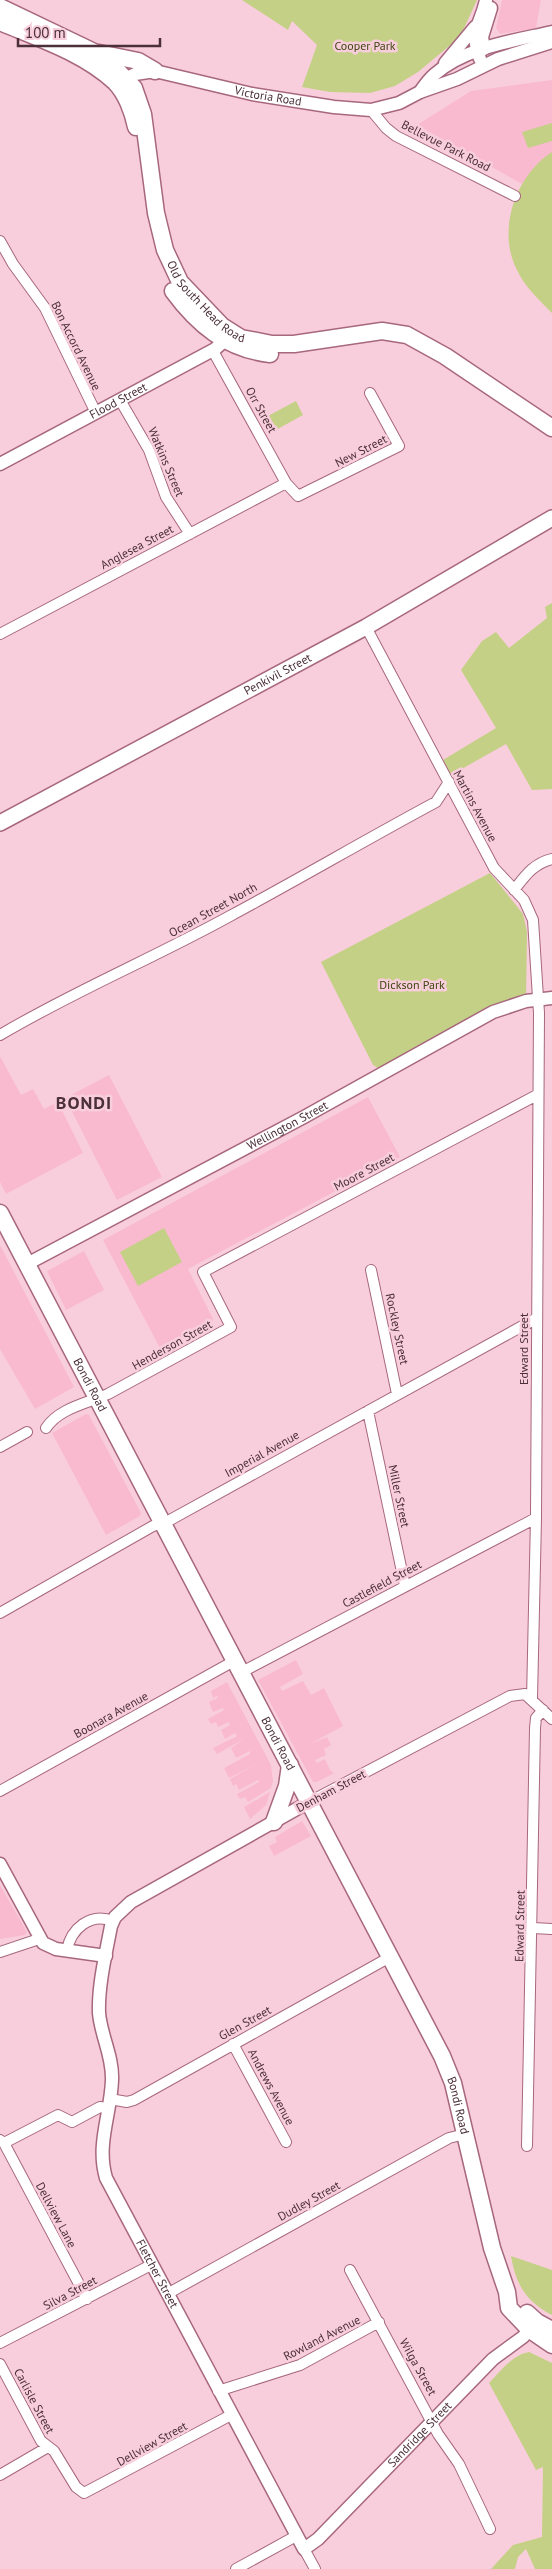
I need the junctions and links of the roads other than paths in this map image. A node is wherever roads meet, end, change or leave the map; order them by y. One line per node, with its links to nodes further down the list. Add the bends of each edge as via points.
1 (486, 0): 5 (street)
2 (494, 0): 8 (street)
3 (0, 7): 9 (main road, Old South Head Road)
4 (0, 22): 13 (main road, Old South Head Road)
5 (475, 27): 8 (street, via 474,39); 12 (street)
6 (552, 32): 8 (street, Victoria Road)
7 (552, 42): 10 (street, Victoria Road)
8 (480, 50): 10 (street); 12 (street, Victoria Road)
9 (94, 52): 11 (main road, via 138,61); 13 (main road, Old South Head Road)
10 (486, 65): 14 (street, Victoria Road, via 444,85)
11 (155, 71): 13 (street, Victoria Road); 15 (street, Victoria Road, via 261,95)
12 (434, 74): 14 (street, Victoria Road)
13 (121, 80): 18 (main road, Old South Head Road, via 134,88 141,105 156,213 174,272 184,288 211,316)
14 (420, 92): 15 (street, Victoria Road, via 399,103)
15 (371, 110): 16 (street, Bellevue Park Road, via 396,136)
16 (515, 196)
17 (0, 241): 21 (street, Bon Accord Avenue, via 45,308)
18 (223, 342): 20 (street, Flood Street); 22 (main road, Old South Head Road, via 284,344 367,332 401,333 445,356); 23 (main road, Old South Head Road, via 255,352 294,355 366,342 395,341 433,360); 25 (street, Orr Street)
19 (370, 393): 25 (street, New Street, via 399,446 302,496 294,494)
20 (120, 400): 21 (street, Flood Street); 27 (street, Watkins Street, via 149,450 166,497)
21 (96, 413): 24 (street, Flood Street)
22 (552, 428)
23 (552, 441)
24 (0, 464)
25 (286, 483): 27 (street, Anglesea Street)
26 (552, 518): 28 (main road, Penkivil Street)
27 (190, 534): 29 (street, Anglesea Street)
28 (366, 627): 30 (street, Martins Avenue); 33 (main road, Penkivil Street)
29 (0, 634)
30 (449, 782): 31 (street, Ocean Street North); 32 (street, Martins Avenue)
31 (436, 802): 32 (street, via 450,800); 38 (street, Ocean Street North, via 231,916 43,1010)
32 (459, 803): 35 (street, Martins Avenue, via 494,868)
33 (0, 823)
34 (552, 859): 35 (street, via 532,868)
35 (514, 890): 37 (street, Martins Avenue, via 526,905 535,927)
36 (552, 998): 37 (street, Wellington Street)
37 (537, 999): 39 (street, Edward Street); 41 (street, Wellington Street, via 510,1004 492,1012 337,1100)
38 (0, 1035)
39 (537, 1095): 43 (street, Moore Street); 44 (street, Edward Street)
40 (0, 1213): 41 (main road, Bondi Road)
41 (27, 1264): 46 (main road, Bondi Road)
42 (371, 1270): 45 (street, Rockley Street)
43 (203, 1272): 46 (street, Henderson Street, via 230,1327)
44 (537, 1318): 45 (street, Imperial Avenue); 51 (street, Edward Street)
45 (397, 1394): 47 (street, Imperial Avenue)
46 (97, 1398): 48 (street, via 56,1418); 52 (main road, Bondi Road)
47 (368, 1411): 52 (street, Imperial Avenue); 53 (street, Miller Street)
48 (46, 1428)
49 (27, 1432): 50 (street)
50 (0, 1447)
51 (536, 1518): 53 (street, Castlefield Street); 56 (street, Edward Street)
52 (161, 1523): 54 (street, Imperial Avenue); 55 (main road, Bondi Road)
53 (405, 1586): 55 (street, Castlefield Street)
54 (0, 1613)
55 (237, 1667): 59 (main road, Bondi Road); 60 (street, Boonara Avenue)
56 (532, 1699): 57 (street); 61 (street, Denham Street, via 525,1694 510,1696)
57 (543, 1710): 58 (street); 65 (street, Edward Street, via 536,1718 535,1728)
58 (552, 1719)
59 (290, 1765): 61 (main road, Bondi Road); 62 (main road)
60 (0, 1791)
61 (309, 1802): 62 (street, Denham Street); 71 (main road, Bondi Road)
62 (274, 1822): 64 (street, Denham Street, via 131,1902)
63 (0, 1864): 67 (street)
64 (113, 1921): 68 (street, via 97,1917 83,1924 71,1935); 70 (street)
65 (533, 1928): 66 (street); 77 (street, Edward Street)
66 (552, 1929)
67 (39, 1939): 68 (street, via 47,1946); 69 (street)
68 (67, 1950): 70 (street)
69 (0, 1952)
70 (106, 1956): 73 (street, Fletcher Street, via 99,2012 111,2063)
71 (390, 1957): 72 (street, Glen Street); 74 (main road, Bondi Road, via 448,2068)
72 (233, 2044): 73 (street, Glen Street, via 134,2100); 76 (street, Andrews Avenue)
73 (109, 2103): 75 (street, Glen Street, via 72,2122 58,2115); 78 (street, Fletcher Street, via 103,2136 104,2170)
74 (465, 2134): 80 (street, Dudley Street, via 449,2138); 83 (main road, Bondi Road, via 497,2267 507,2292)
75 (2, 2142): 81 (street, Dellview Lane)
76 (286, 2142)
77 (527, 2146)
78 (151, 2265): 80 (street, Fletcher Street); 81 (street, Silva Street)
79 (350, 2270): 82 (street, Wilga Street)
80 (167, 2294): 88 (street, Fletcher Street)
81 (86, 2299): 85 (street, Silva Street)
82 (379, 2322): 88 (street, Rowland Avenue, via 300,2365); 90 (street, Wilga Street)
83 (534, 2326): 84 (main road, Bondi Road); 86 (main road, Bondi Road); 90 (street, Sandridge Street, via 503,2350)
84 (552, 2330)
85 (0, 2343)
86 (552, 2345)
87 (0, 2364): 91 (street, Carlisle Street, via 41,2441)
88 (218, 2391): 89 (street, Fletcher Street)
89 (230, 2415): 93 (street, Dellview Street); 95 (street, Fletcher Street)
90 (433, 2420): 94 (street, Wilga Street, via 480,2503); 96 (street, Sandridge Street, via 318,2539)
91 (48, 2447): 92 (street); 93 (street, Carlisle Street, via 54,2451 76,2487)
92 (0, 2475)
93 (84, 2493)
94 (490, 2529)
95 (296, 2536): 96 (street, Fletcher Street); 97 (street)
96 (304, 2549): 98 (street, Fletcher Street)
97 (236, 2569)
98 (315, 2569)

